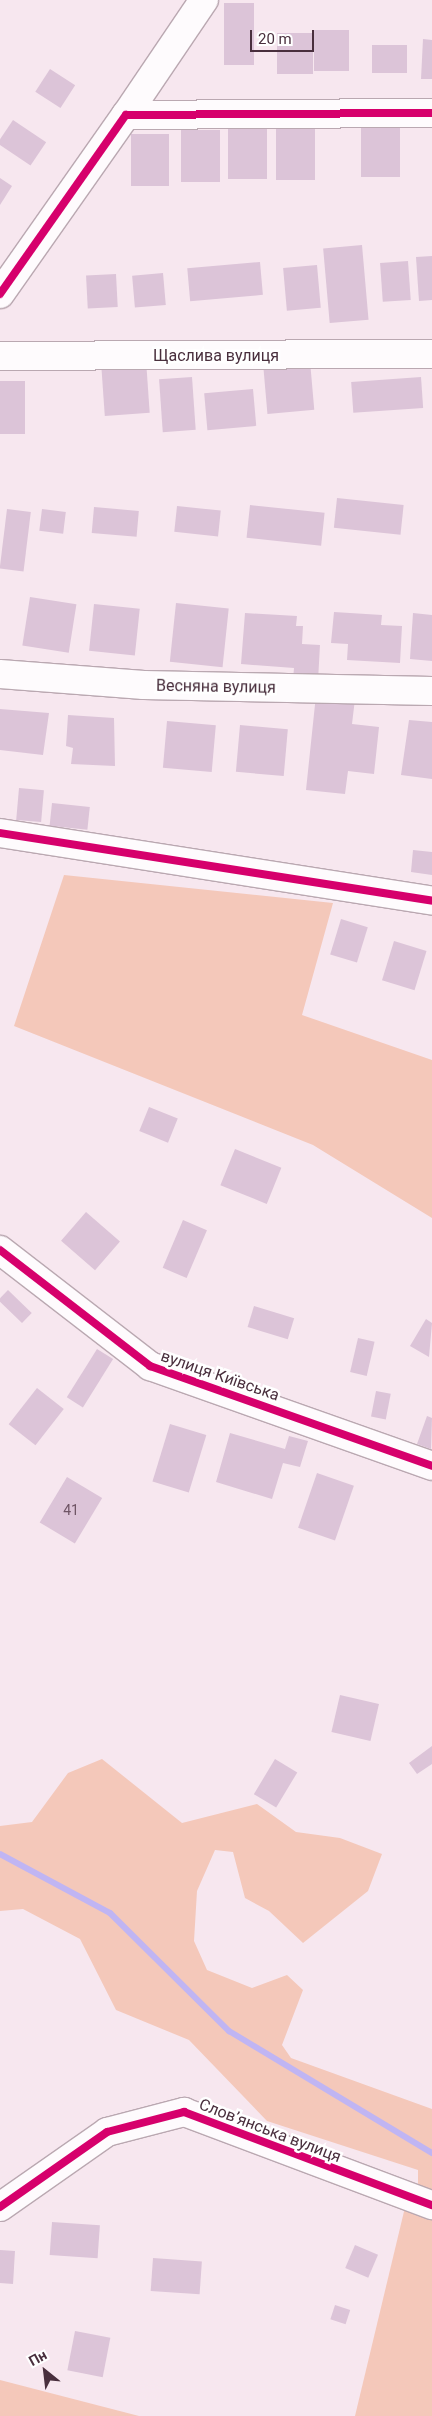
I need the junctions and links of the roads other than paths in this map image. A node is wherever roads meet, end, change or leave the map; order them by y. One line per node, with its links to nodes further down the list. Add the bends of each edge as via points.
1 (204, 0): 3 (street)
2 (432, 113): 3 (street)
3 (126, 115): 4 (street)
4 (0, 294)
5 (432, 354): 6 (street, Щаслива вулиця)
6 (0, 356)
7 (0, 674): 8 (street, Весняна вулиця, via 144,685)
8 (432, 691)
9 (0, 833): 10 (street)
10 (432, 901)
11 (0, 1250): 12 (street, вулиця Київська, via 150,1366)
12 (432, 1466)
13 (432, 2206): 14 (street, Словʼянська вулиця, via 184,2112 107,2132)
14 (0, 2207)

